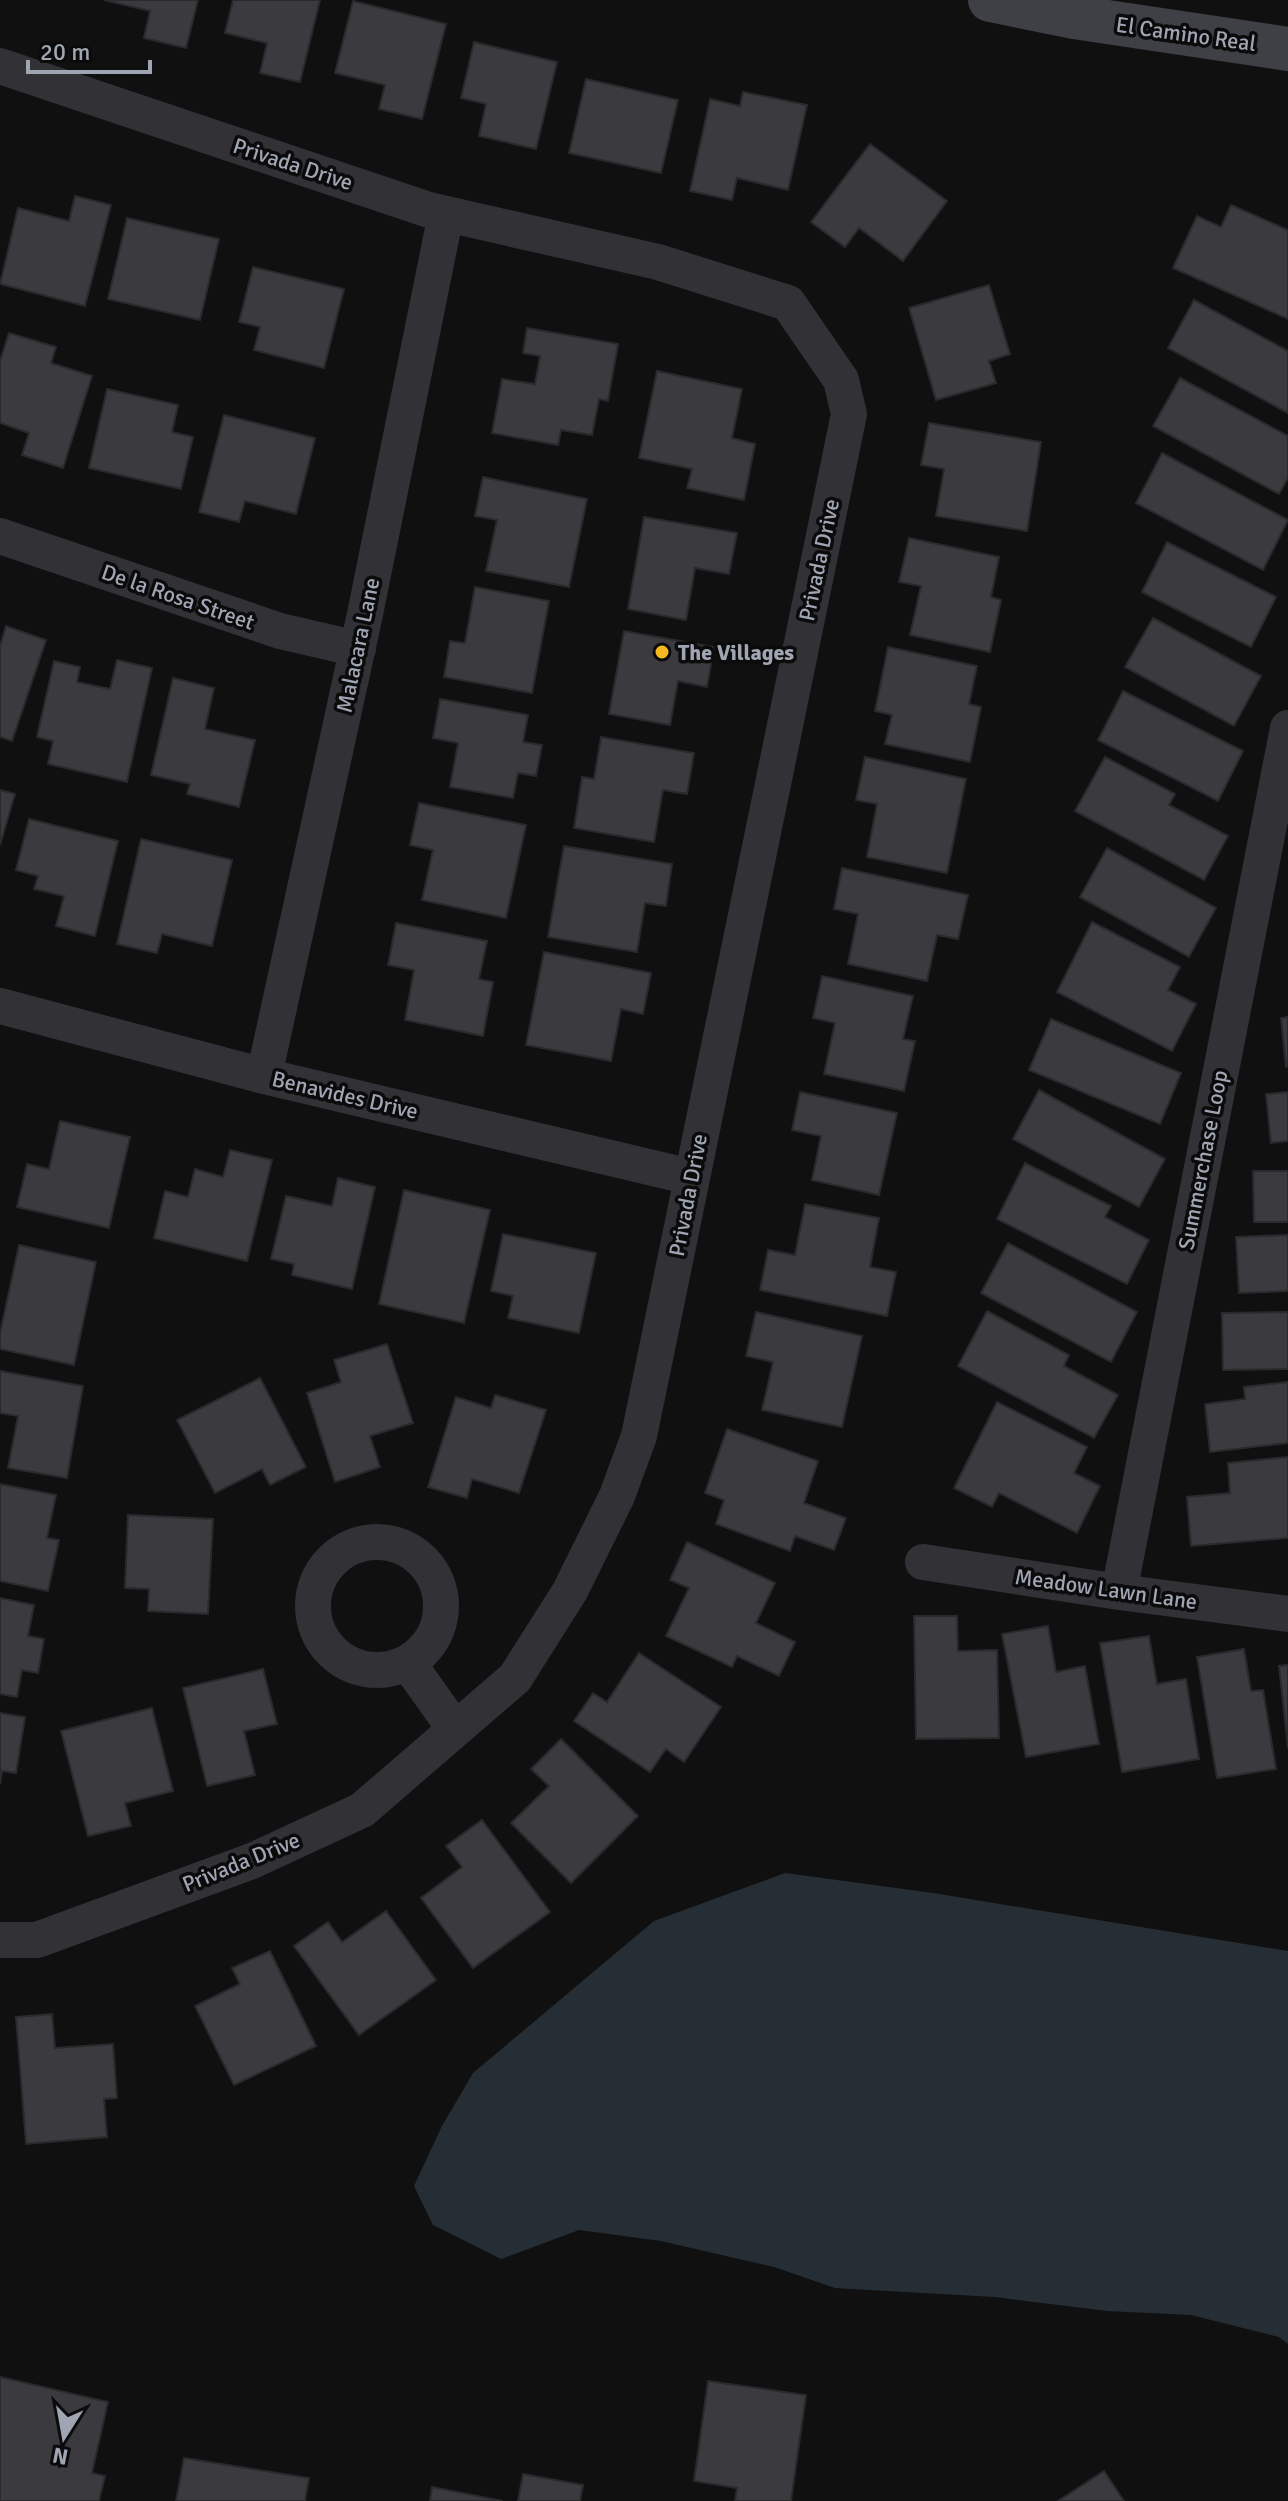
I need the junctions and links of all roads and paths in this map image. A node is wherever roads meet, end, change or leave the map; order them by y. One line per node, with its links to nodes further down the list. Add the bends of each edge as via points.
1 (990, 0): 2 (main road, El Camino Real)
2 (1288, 49)
3 (0, 66): 4 (street, Privada Drive)
4 (446, 214): 6 (street, Malacara Lane); 10 (street, Privada Drive, via 658,262 788,303 841,380 849,414)
5 (0, 536): 6 (street, De la Rosa Street, via 280,631)
6 (358, 649): 9 (street, Malacara Lane)
7 (1288, 728): 12 (street, Summerchase Loop)
8 (0, 1006): 9 (street, Benavides Drive)
9 (264, 1076): 10 (street, Benavides Drive)
10 (691, 1177): 15 (street, Privada Drive, via 639,1436 617,1496 570,1591 515,1678)
11 (923, 1562): 12 (street, Meadow Lawn Lane)
12 (1119, 1592): 13 (street, Meadow Lawn Lane)
13 (1288, 1614)
14 (408, 1663): 15 (street)
15 (455, 1729): 16 (street, Privada Drive, via 362,1810 252,1861 37,1940)
16 (0, 1940)

